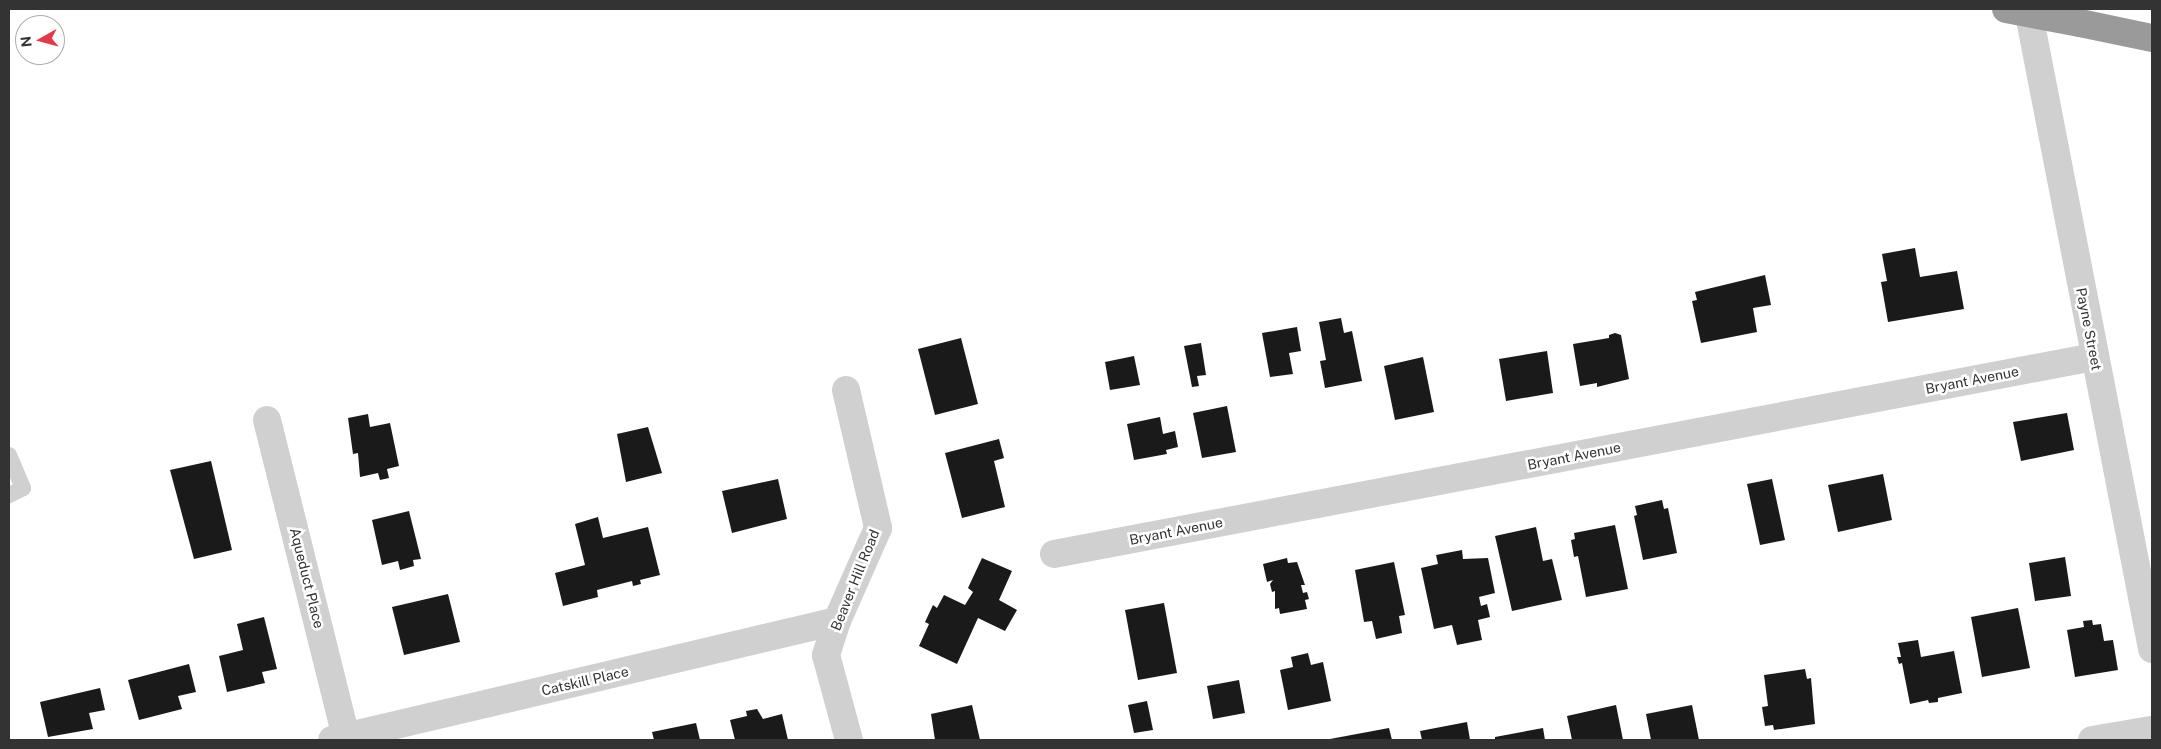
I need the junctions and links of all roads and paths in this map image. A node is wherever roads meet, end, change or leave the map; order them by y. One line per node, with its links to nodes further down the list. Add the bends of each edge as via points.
1 (2006, 9): 3 (highway, bridge)
2 (2028, 9): 4 (street, Payne Street)
3 (2152, 38)
4 (2094, 357): 9 (street, Bryant Avenue); 11 (street, Payne Street)
5 (846, 390): 10 (street, Beaver Hill Road, via 878,528)
6 (267, 420): 13 (street, Aqueduct Place)
7 (9, 455): 8 (lane, via 23,488)
8 (9, 495)
9 (1054, 554)
10 (837, 621): 13 (street, Catskill Place); 14 (street, Beaver Hill Road, via 826,655)
11 (2152, 649)
12 (2152, 730): 15 (street)
13 (339, 738)
14 (849, 740)
15 (2092, 740)

